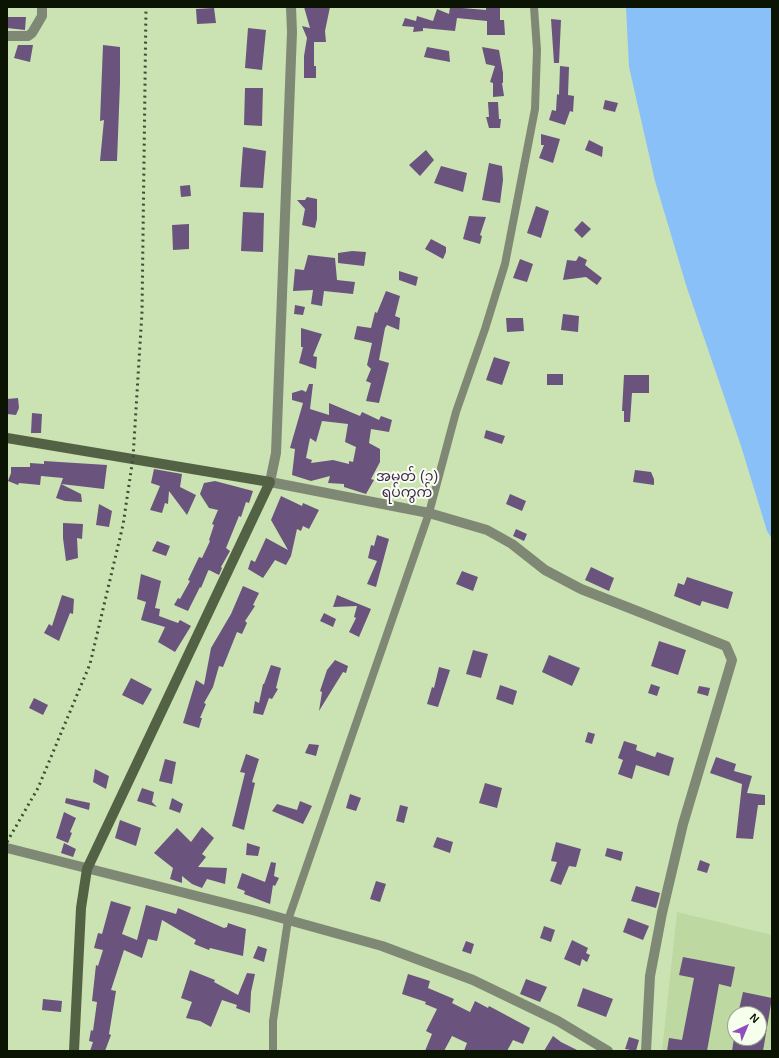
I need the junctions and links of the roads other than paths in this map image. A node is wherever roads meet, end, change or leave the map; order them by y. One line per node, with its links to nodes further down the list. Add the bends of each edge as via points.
1 (42, 7): 4 (street, via 42,16 32,33 28,36)
2 (291, 7): 6 (street, via 276,454)
3 (534, 7): 7 (street, via 537,50 535,110 516,213 505,264 456,412)
4 (7, 36)
5 (7, 438): 6 (main road)
6 (270, 482): 7 (street); 9 (main road)
7 (429, 513): 10 (street); 14 (street, via 486,530 512,544 545,570 581,589 726,646 732,660 683,824 662,913 650,976)
8 (7, 848): 9 (street)
9 (87, 869): 10 (street); 11 (main road, via 81,908)
10 (288, 920): 12 (street, via 273,1022); 13 (street, via 382,946 473,980 558,1021)
11 (74, 1051)
12 (272, 1051)
13 (608, 1051)
14 (646, 1051)

